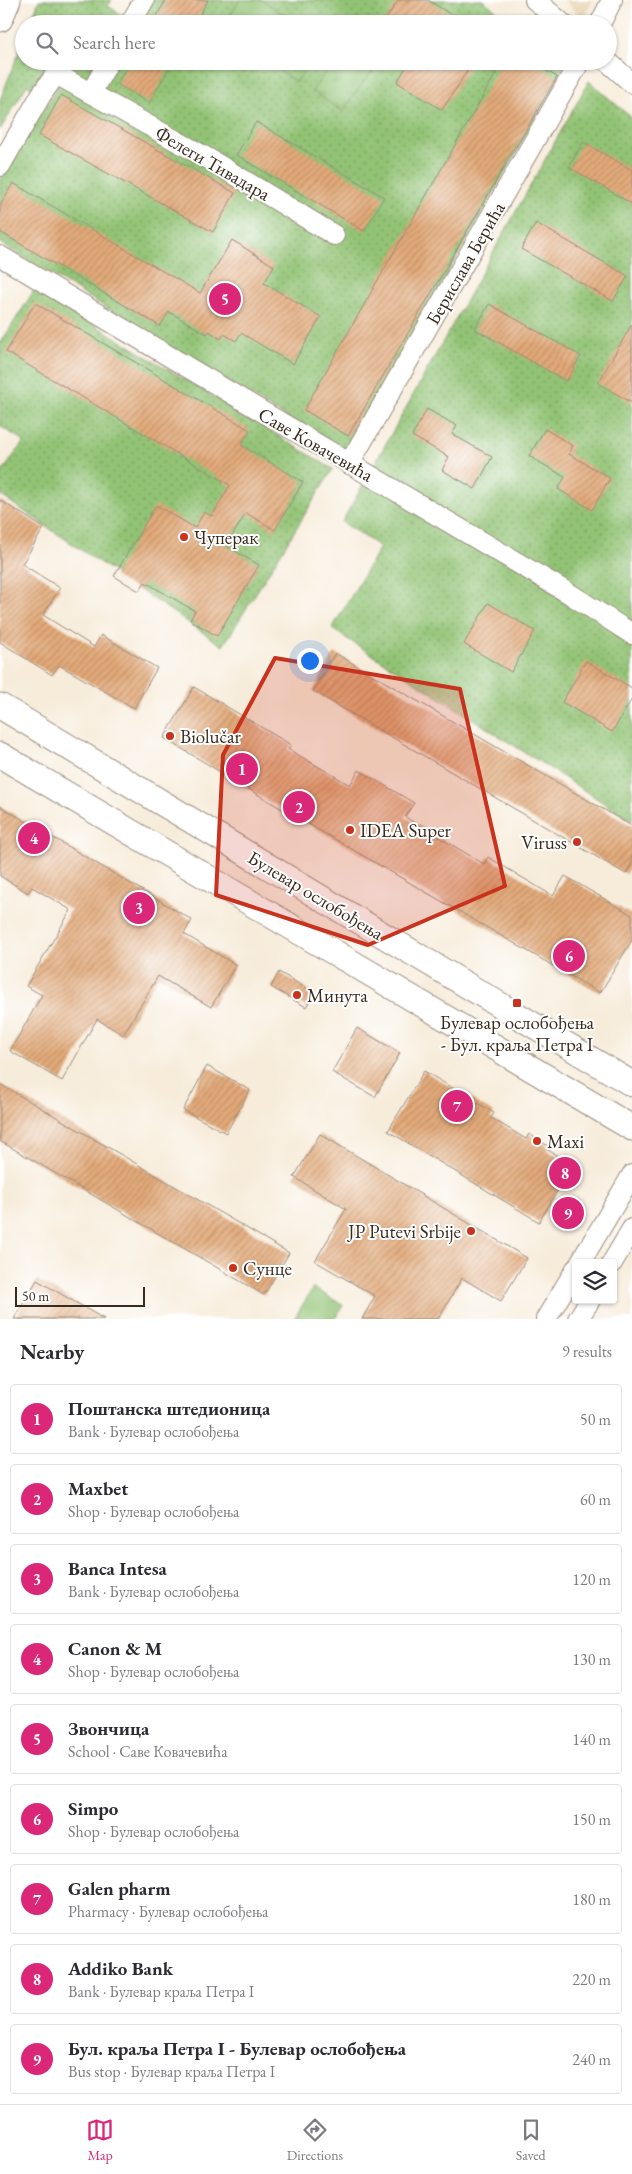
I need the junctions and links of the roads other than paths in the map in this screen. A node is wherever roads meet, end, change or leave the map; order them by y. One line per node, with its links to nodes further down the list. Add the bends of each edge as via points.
1 (8, 0): 8 (main road)
2 (144, 0): 5 (street)
3 (535, 0): 6 (street)
4 (612, 0): 7 (street)
5 (135, 15)
6 (552, 15)
7 (604, 15)
8 (0, 19)
9 (103, 70): 13 (street)
10 (575, 70): 17 (street, Берислава Берића)
11 (617, 70): 12 (street)
12 (632, 83)
13 (90, 92): 14 (street, Фелеги Тивадара, via 56,74); 15 (street, Фелеги Тивадара)
14 (0, 166)
15 (334, 235)
16 (0, 256): 17 (street, Саве Ковачевића)
17 (350, 464): 18 (street, Саве Ковачевића)
18 (632, 634)
19 (0, 706): 21 (main road, Булевар ослобођења)
20 (0, 755): 22 (main road)
21 (632, 1084)
22 (632, 1128)
23 (632, 1175): 25 (street)
24 (632, 1229): 26 (street)
25 (582, 1259)
26 (614, 1259)
27 (572, 1276): 29 (street)
28 (587, 1304): 30 (street)
29 (546, 1319)
30 (578, 1319)

